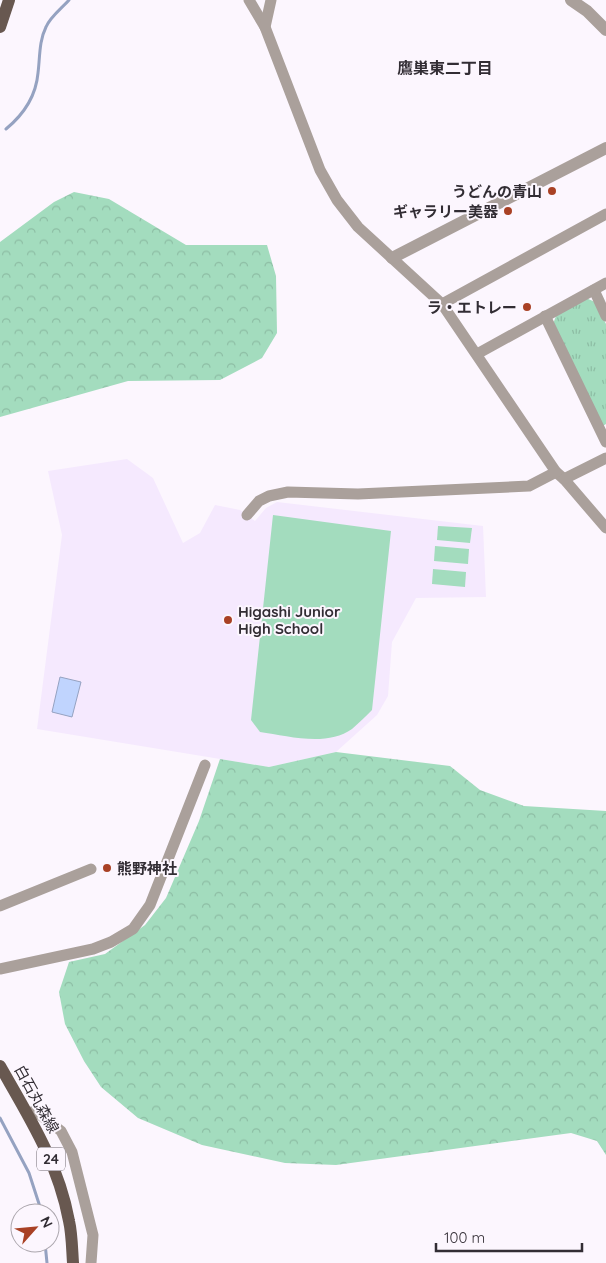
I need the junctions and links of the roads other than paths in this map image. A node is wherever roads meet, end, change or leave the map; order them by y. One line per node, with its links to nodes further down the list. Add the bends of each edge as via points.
1 (9, 0): 5 (main road)
2 (249, 0): 6 (street)
3 (271, 0): 6 (street)
4 (571, 0): 7 (street)
5 (0, 27)
6 (265, 27): 10 (street, via 320,170 358,227)
7 (606, 30)
8 (605, 151): 10 (street)
9 (606, 214): 13 (street)
10 (392, 258): 13 (street)
11 (606, 283): 12 (street)
12 (594, 290): 14 (street); 15 (street)
13 (442, 304): 16 (street)
14 (546, 316): 16 (street); 17 (street)
15 (606, 316)
16 (477, 354): 19 (street)
17 (606, 442)
18 (606, 458): 19 (street)
19 (560, 475): 20 (street, via 529,486 358,494 288,492 259,501); 21 (street)
20 (247, 515)
21 (606, 528)
22 (205, 765): 25 (street, via 150,904 133,928 112,942 93,948)
23 (91, 869): 24 (street)
24 (0, 906)
25 (0, 969)
26 (0, 1066): 27 (main road, 白石丸森線 / 24)
27 (28, 1113): 28 (main road, 白石丸森線 / 24, via 60,1182 70,1222); 29 (street, via 35,1111 61,1131 72,1152 93,1234)
28 (73, 1263)
29 (91, 1263)

